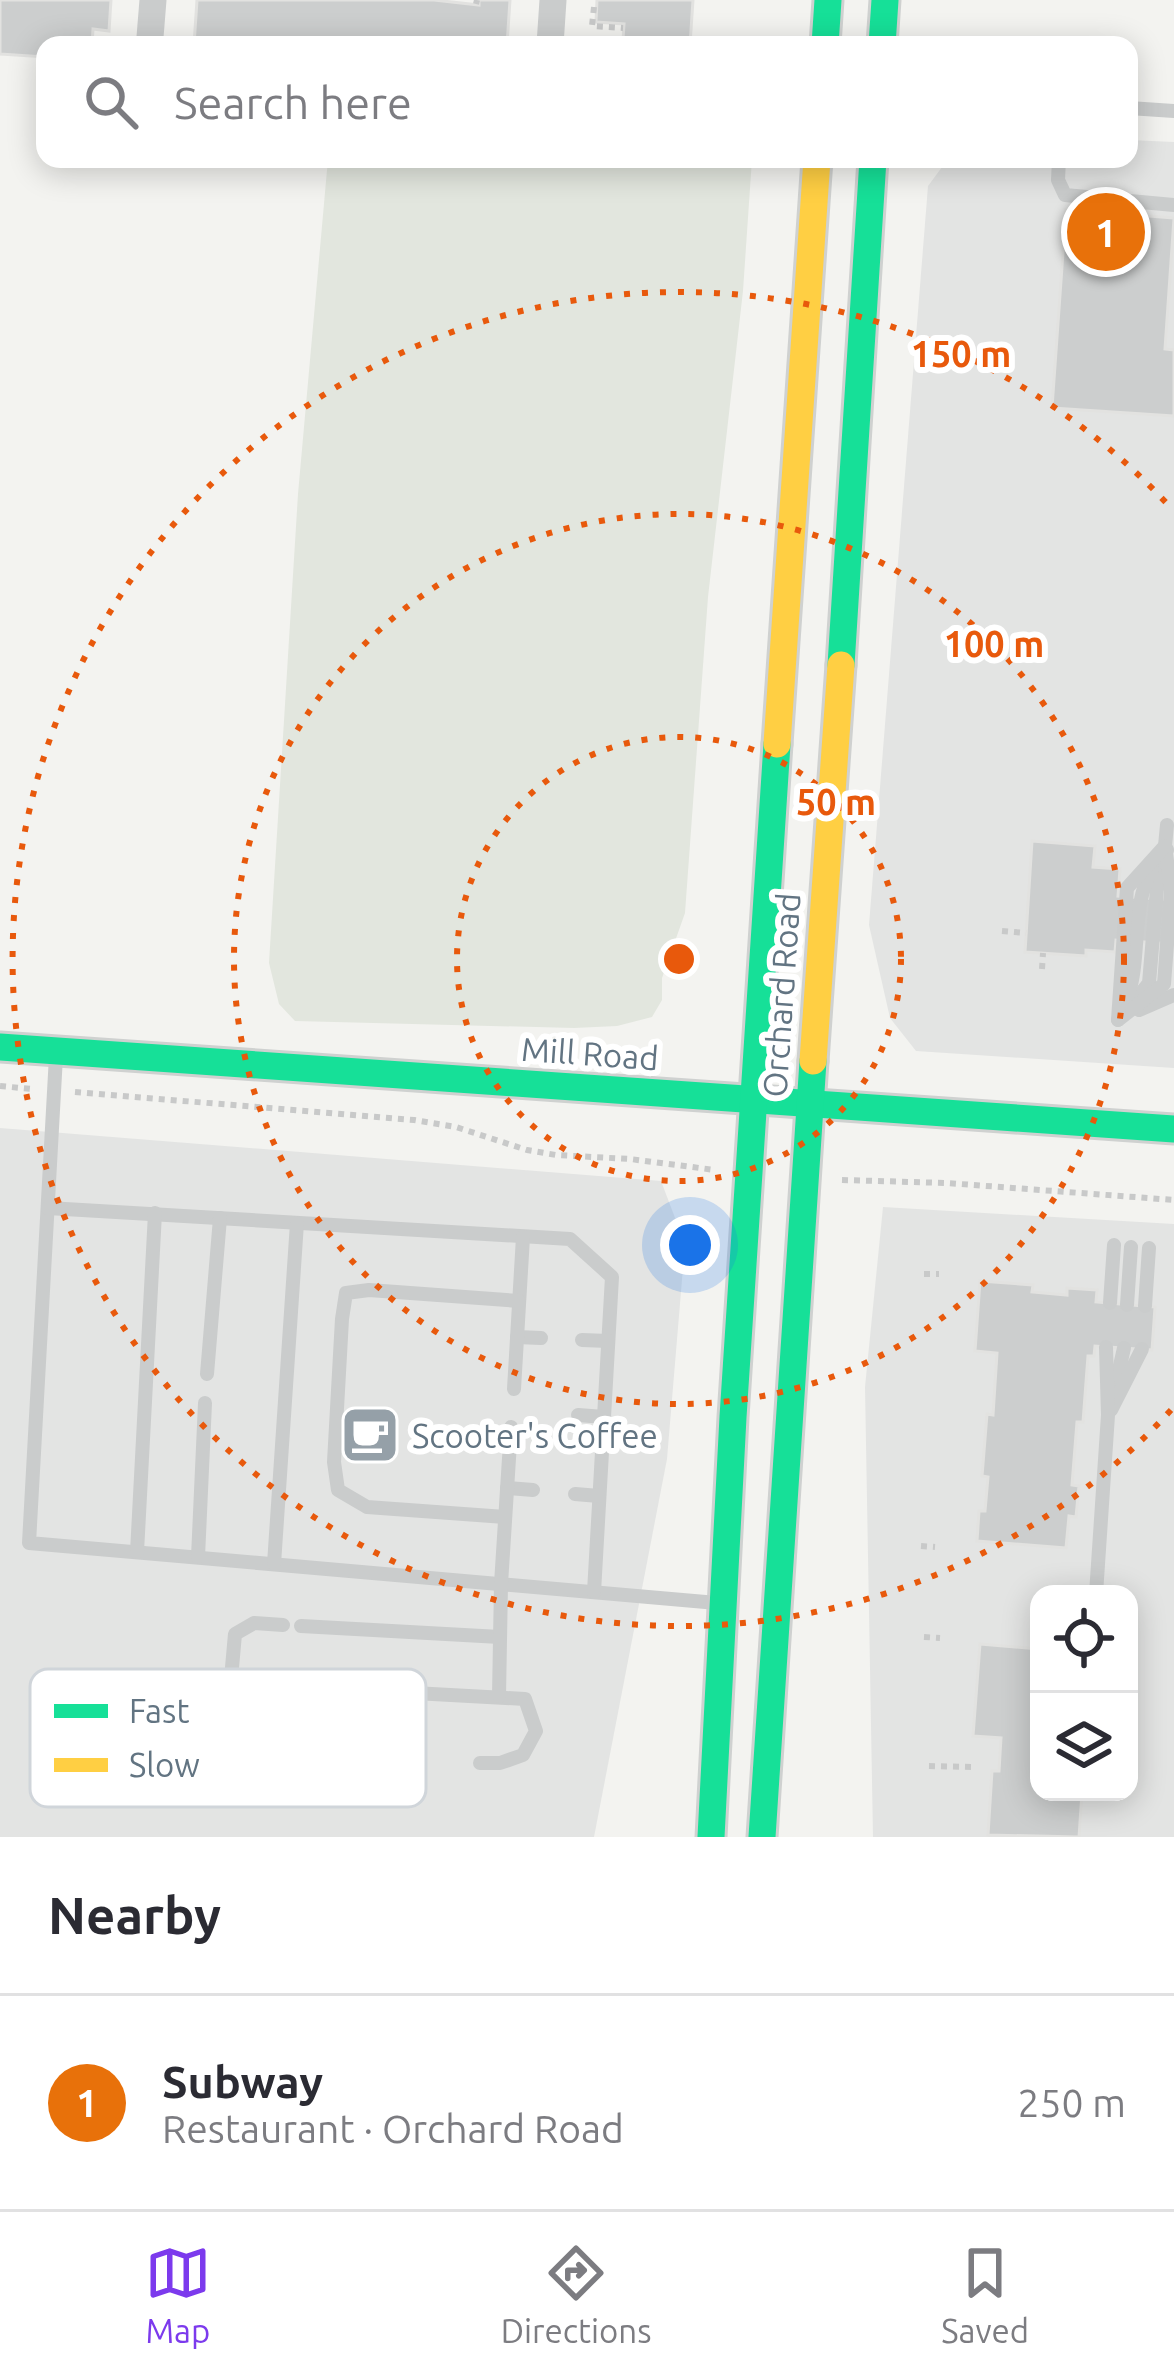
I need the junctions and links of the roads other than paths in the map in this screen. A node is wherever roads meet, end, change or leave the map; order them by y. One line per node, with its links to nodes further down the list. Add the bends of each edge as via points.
1 (153, 0): 5 (street)
2 (553, 0): 6 (street)
3 (828, 0): 7 (main road)
4 (885, 2): 8 (main road); 9 (lane)
5 (150, 36)
6 (551, 36)
7 (826, 36)
8 (883, 36)
9 (897, 36)
10 (1138, 109): 11 (lane)
11 (1174, 111)
12 (816, 168): 22 (main road, Orchard Road)
13 (877, 168): 23 (main road, Orchard Road)
14 (1059, 168): 15 (lane, via 1064,195)
15 (1174, 205)
16 (1167, 825): 17 (lane)
17 (1171, 858): 19 (lane, via 1156,889 1149,983); 19 (lane, via 1127,888)
18 (1174, 991): 19 (lane)
19 (1118, 1020)
20 (0, 1047): 21 (main road, Mill Road)
21 (56, 1051): 22 (main road, Mill Road); 25 (lane)
22 (752, 1101): 23 (main road, Mill Road); 62 (main road, Orchard Road)
23 (809, 1106): 24 (main road, Mill Road); 71 (main road, Orchard Road)
24 (1174, 1129)
25 (48, 1208): 26 (lane); 56 (lane, via 29,1543)
26 (155, 1213): 27 (lane); 56 (lane)
27 (220, 1218): 28 (lane); 44 (lane)
28 (297, 1223): 29 (lane); 58 (lane)
29 (524, 1237): 33 (lane); 40 (lane, via 570,1239 612,1277)
30 (1114, 1245): 34 (lane)
31 (1131, 1247): 35 (lane)
32 (1149, 1248): 36 (lane)
33 (519, 1301): 37 (lane); 55 (lane, via 369,1290 346,1293 342,1319 338,1490 367,1507)
34 (1110, 1304)
35 (1127, 1305)
36 (1145, 1306)
37 (517, 1337): 38 (lane); 45 (lane)
38 (541, 1338)
39 (582, 1340): 40 (lane)
40 (608, 1341): 49 (lane)
41 (1106, 1347): 48 (lane)
42 (1124, 1348): 48 (lane)
43 (1142, 1349): 48 (lane)
44 (207, 1374)
45 (514, 1389)
46 (206, 1403): 57 (lane)
47 (578, 1415): 49 (lane)
48 (1108, 1415): 60 (lane)
49 (604, 1417): 54 (lane)
50 (511, 1426): 51 (lane)
51 (507, 1488): 52 (lane); 55 (lane)
52 (533, 1490)
53 (574, 1494): 54 (lane)
54 (599, 1496): 61 (lane)
55 (505, 1517): 59 (lane)
56 (137, 1552): 57 (lane)
57 (198, 1557): 58 (lane)
58 (274, 1564): 59 (lane)
59 (501, 1584): 61 (lane); 65 (lane)
60 (1097, 1585)
61 (593, 1592): 62 (lane)
62 (722, 1603): 70 (main road, Orchard Road)
63 (283, 1625): 66 (lane, via 254,1623 236,1634)
64 (301, 1626): 65 (lane)
65 (500, 1637): 68 (lane)
66 (233, 1669)
67 (426, 1692): 68 (lane)
68 (499, 1696): 69 (lane, via 525,1699 536,1731 524,1755)
69 (480, 1763)
70 (711, 1837)
71 (762, 1837)

